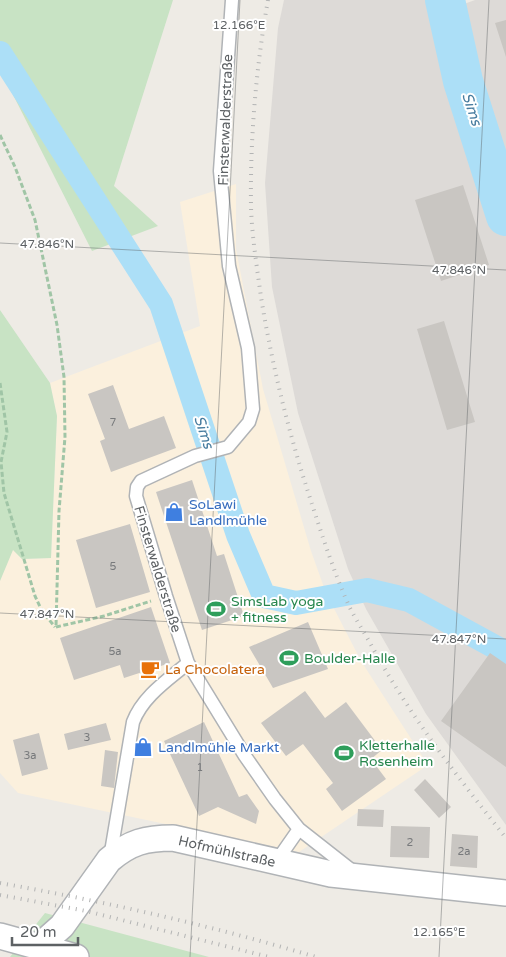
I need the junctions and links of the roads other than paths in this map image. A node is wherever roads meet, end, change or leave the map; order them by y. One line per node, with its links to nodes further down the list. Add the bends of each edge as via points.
1 (232, 0): 2 (lane, Finsterwalderstraße, via 220,171 229,266 248,348 253,409 249,422 228,447 194,456 140,481 136,496)
2 (188, 663): 3 (lane, Finsterwalderstraße, via 245,756); 4 (lane, via 150,696 133,722)
3 (299, 829): 5 (lane); 6 (lane, Finsterwalderstraße)
4 (109, 860): 5 (street, Hofmühlstraße, via 132,844 150,838 173,838); 9 (street, Hofmühlstraße, via 62,926 44,942)
5 (276, 862): 6 (street, Hofmühlstraße)
6 (359, 877): 7 (street, Hofmühlstraße)
7 (506, 893)
8 (0, 936): 9 (street)
9 (44, 948): 10 (street)
10 (76, 957)

